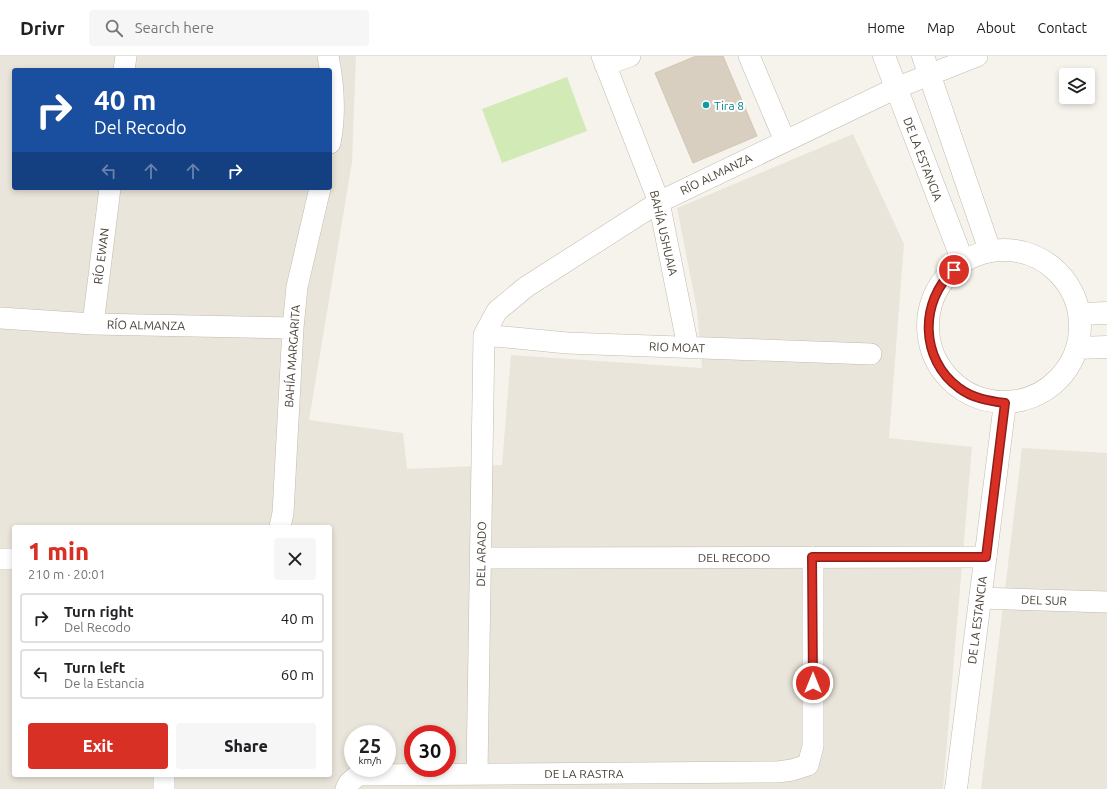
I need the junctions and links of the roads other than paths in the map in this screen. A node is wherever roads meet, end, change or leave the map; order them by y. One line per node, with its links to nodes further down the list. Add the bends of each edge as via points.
1 (126, 56): 9 (street)
2 (328, 56): 10 (street)
3 (630, 56): 7 (street)
4 (749, 56): 14 (street)
5 (884, 56): 12 (street, DE LA ESTANCIA)
6 (977, 56): 8 (street, RÍO ALMANZA)
7 (603, 60): 17 (street, BAHÍA USHUAIA)
8 (926, 66): 12 (street, RÍO ALMANZA); 18 (street)
9 (124, 68)
10 (330, 68)
11 (332, 76): 13 (street, via 335,117)
12 (896, 88): 14 (street, RÍO ALMANZA); 19 (street, DE LA ESTANCIA)
13 (332, 133)
14 (785, 141): 17 (street, RÍO ALMANZA)
15 (110, 190): 23 (street, RÍO EWAN)
16 (320, 190): 24 (street, BAHÍA MARGARITA, via 297,287)
17 (659, 202): 25 (street, RÍO ALMANZA, via 526,287 497,311); 26 (street, BAHÍA USHUAIA)
18 (990, 251): 19 (street); 21 (street, via 1014,250 1037,257 1057,271 1072,291)
19 (963, 262): 30 (street, via 944,278 932,300 927,324 931,349 942,371 959,388 980,399)
20 (1107, 313): 21 (street)
21 (1080, 314): 28 (street)
22 (0, 318): 23 (street, RÍO ALMANZA)
23 (93, 324): 24 (street, RÍO ALMANZA)
24 (293, 328): 31 (street, BAHÍA MARGARITA)
25 (484, 335): 26 (street, RIO MOAT, via 567,343); 34 (street, DEL ARADO)
26 (688, 347): 29 (street, RIO MOAT)
27 (1107, 347): 28 (street)
28 (1077, 348): 30 (street, via 1067,370 1050,388 1029,399)
29 (870, 354)
30 (1005, 403): 33 (street, DE LA ESTANCIA)
31 (280, 525)
32 (812, 557): 33 (street, DEL RECODO); 34 (street, DEL RECODO); 39 (street, DE LA RASTRA, via 813,746 808,764 778,772)
33 (986, 557): 37 (street, DE LA ESTANCIA)
34 (482, 558): 39 (street, DEL ARADO)
35 (0, 559): 36 (street)
36 (12, 560)
37 (980, 598): 38 (street, DEL SUR); 43 (street, DE LA ESTANCIA)
38 (1107, 602)
39 (477, 774): 41 (street, DE LA RASTRA)
40 (164, 777): 42 (street)
41 (352, 782)
42 (164, 789)
43 (956, 789)

